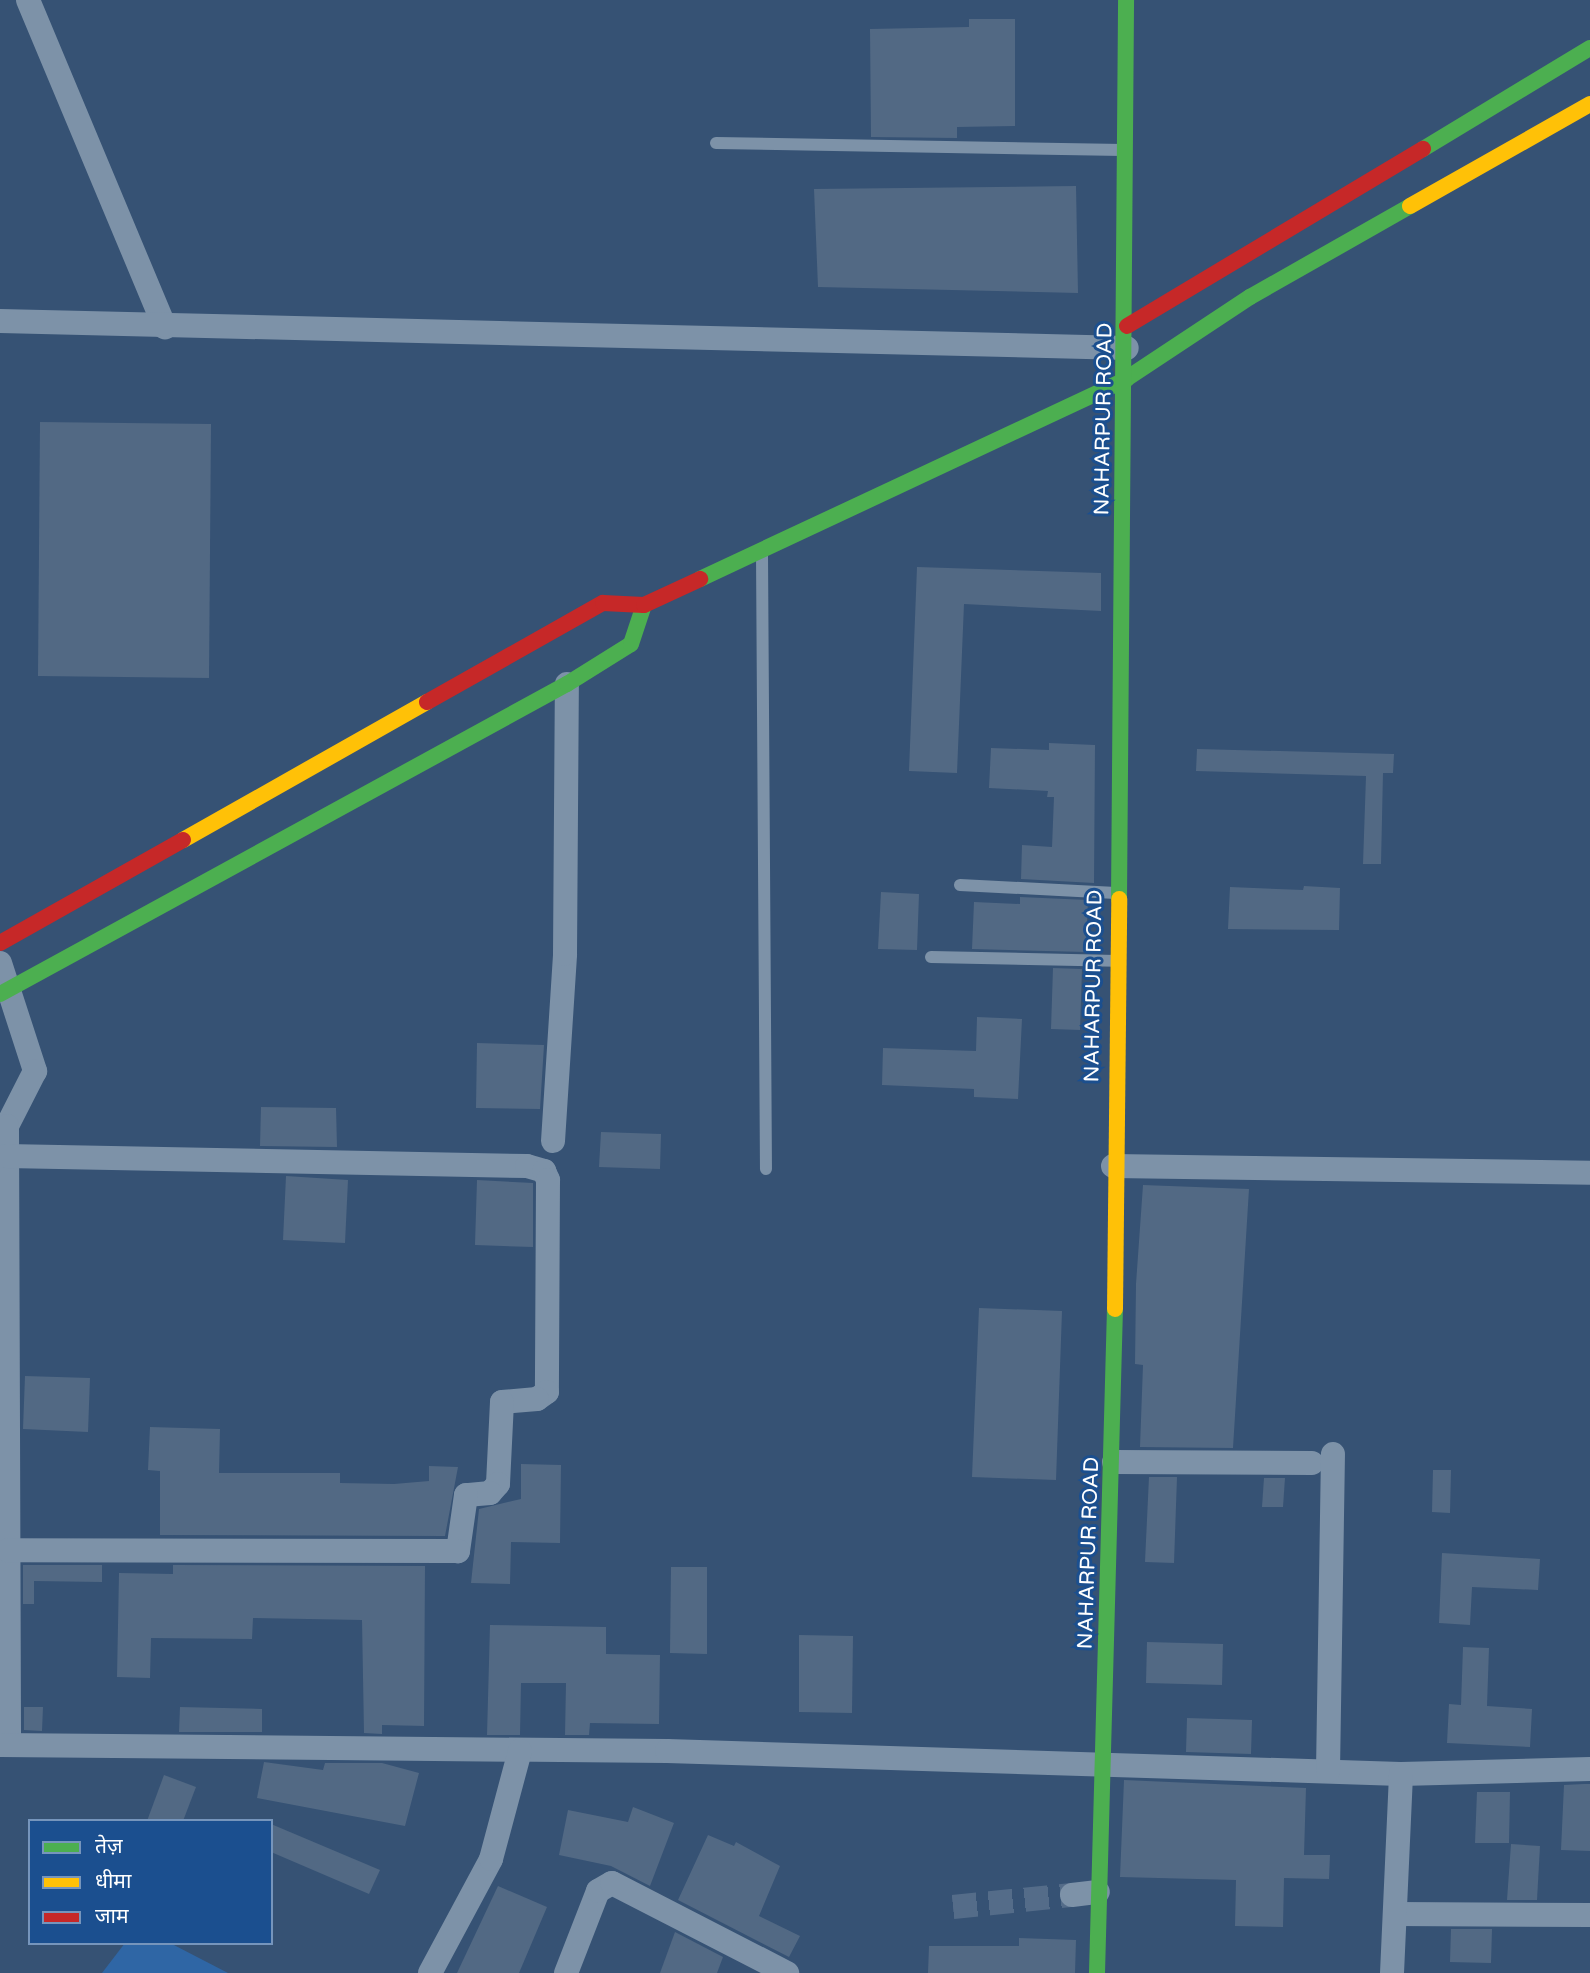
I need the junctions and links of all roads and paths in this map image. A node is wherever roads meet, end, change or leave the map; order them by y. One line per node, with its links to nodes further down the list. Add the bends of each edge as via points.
1 (28, 0): 8 (street)
2 (1126, 0): 6 (street, NAHARPUR ROAD)
3 (1590, 48): 9 (street)
4 (1590, 104): 10 (street, via 1250,297)
5 (716, 143): 6 (lane)
6 (1127, 150): 9 (street, NAHARPUR ROAD)
7 (0, 321): 8 (street)
8 (165, 327): 9 (street)
9 (1127, 337): 10 (street, NAHARPUR ROAD)
10 (1126, 379): 11 (street); 15 (street, NAHARPUR ROAD)
11 (762, 550): 12 (street); 24 (lane)
12 (644, 605): 13 (street, via 631,644); 16 (street, via 603,603)
13 (567, 684): 20 (street); 21 (street, via 565,954)
14 (960, 885): 15 (lane)
15 (1116, 893): 18 (street, NAHARPUR ROAD)
16 (0, 943)
17 (931, 957): 18 (lane)
18 (1116, 961): 23 (street, NAHARPUR ROAD)
19 (0, 963): 20 (street)
20 (5, 991): 22 (street, via 35,1071 8,1117)
21 (553, 1141)
22 (6, 1156): 27 (street); 28 (street, via 527,1166 544,1171 548,1180 547,1391 537,1399 502,1402 498,1484 490,1493 466,1494 458,1551)
23 (1113, 1166): 25 (street); 26 (street, NAHARPUR ROAD)
24 (766, 1169)
25 (1590, 1173)
26 (1114, 1462): 31 (street, NAHARPUR ROAD); 33 (street, via 1323,1459)
27 (5, 1508): 28 (street)
28 (8, 1550): 29 (street)
29 (4, 1745): 30 (street)
30 (520, 1751): 31 (street); 39 (street, via 491,1859)
31 (1100, 1768): 33 (street); 35 (street, NAHARPUR ROAD)
32 (1590, 1769): 34 (street)
33 (1328, 1771): 34 (street)
34 (1401, 1774): 37 (street)
35 (1098, 1892): 36 (street); 42 (street, NAHARPUR ROAD)
36 (1072, 1895)
37 (1395, 1914): 38 (street); 43 (street)
38 (1590, 1915)
39 (430, 1973)
40 (566, 1973): 41 (street, via 598,1891 612,1883)
41 (786, 1973)
42 (1097, 1973)
43 (1392, 1973)

